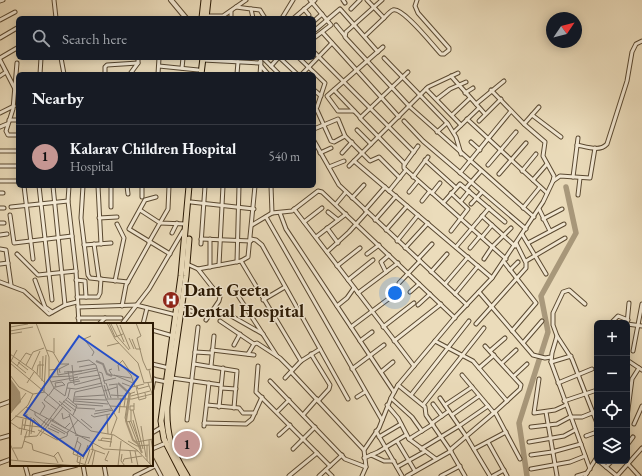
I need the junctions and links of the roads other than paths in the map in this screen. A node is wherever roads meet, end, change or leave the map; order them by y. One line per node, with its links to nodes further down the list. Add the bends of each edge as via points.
1 (3, 0): 14 (street)
2 (54, 0): 24 (street)
3 (171, 0): 25 (street)
4 (204, 0): 26 (main road)
5 (208, 0): 27 (main road)
6 (246, 0): 15 (street)
7 (293, 0): 32 (street)
8 (315, 0): 13 (street)
9 (360, 0): 19 (street)
10 (367, 0): 16 (street)
11 (382, 0): 16 (street)
12 (416, 0): 34 (street, via 418,12 449,48 444,54 441,54 410,20 396,10 392,10)
13 (311, 1): 18 (street); 22 (street)
14 (0, 2)
15 (236, 7): 17 (street); 20 (street)
16 (374, 7): 34 (street); 38 (street)
17 (251, 8): 30 (street); 31 (street, via 260,10)
18 (304, 9): 23 (street); 33 (street)
19 (351, 9)
20 (231, 11): 28 (street); 29 (street)
21 (15, 12): 36 (street)
22 (322, 14): 35 (street); 37 (street)
23 (309, 15)
24 (56, 16)
25 (184, 16)
26 (205, 16)
27 (205, 16)
28 (223, 16)
29 (231, 16)
30 (253, 16)
31 (264, 16)
32 (283, 16)
33 (296, 16)
34 (384, 18): 43 (street)
35 (316, 19)
36 (0, 20)
37 (326, 20): 38 (street, via 339,9); 41 (street); 42 (street, via 330,26)
38 (355, 24): 43 (street); 45 (street, via 346,32)
39 (336, 25): 45 (street)
40 (16, 29): 46 (street)
41 (316, 29)
42 (323, 32): 44 (street); 48 (street)
43 (365, 36): 51 (street)
44 (316, 37)
45 (345, 37): 69 (street)
46 (0, 38)
47 (642, 40): 164 (street, via 636,44 632,52 627,81 607,144 602,148)
48 (332, 43): 52 (street); 77 (street)
49 (383, 47): 51 (street)
50 (16, 49): 54 (street)
51 (378, 52): 69 (street)
52 (318, 56): 99 (street)
53 (384, 58): 98 (street)
54 (0, 59): 78 (street)
55 (41, 60): 80 (street)
56 (61, 60): 81 (street)
57 (159, 60): 72 (street)
58 (183, 60): 76 (street)
59 (201, 60): 85 (main road)
60 (227, 60): 68 (street)
61 (254, 60): 68 (street)
62 (262, 60): 73 (street)
63 (263, 60): 74 (street)
64 (277, 60): 74 (street)
65 (281, 60): 90 (street)
66 (301, 60): 75 (street)
67 (314, 60): 75 (street)
68 (238, 62): 86 (street)
69 (367, 62): 77 (street); 104 (street)
70 (18, 63): 79 (street)
71 (138, 63): 82 (street, via 107,65); 83 (street)
72 (159, 66): 76 (street); 84 (street)
73 (261, 66): 87 (street); 88 (street)
74 (271, 66): 89 (street)
75 (308, 67): 91 (street); 92 (street)
76 (182, 68): 85 (street)
77 (357, 70): 99 (street); 113 (street)
78 (6, 72): 96 (street); 103 (street)
79 (18, 72)
80 (40, 72)
81 (64, 72)
82 (105, 72)
83 (131, 72)
84 (158, 72)
85 (199, 72)
86 (237, 72)
87 (260, 72)
88 (266, 72)
89 (277, 72)
90 (295, 72)
91 (304, 72)
92 (313, 72)
93 (408, 72): 98 (street)
94 (458, 73): 97 (street)
95 (316, 75): 111 (street, via 325,83)
96 (0, 76)
97 (451, 76): 102 (street); 106 (street)
98 (402, 77): 104 (street); 112 (street)
99 (344, 81): 107 (street); 122 (street)
100 (504, 81): 108 (street)
101 (466, 82): 102 (street)
102 (458, 85): 110 (street); 115 (street)
103 (16, 87)
104 (392, 88): 113 (street); 120 (street)
105 (473, 88): 110 (street)
106 (426, 89): 112 (street); 115 (street)
107 (334, 90): 125 (street); 125 (street, via 327,97 336,109)
108 (492, 90): 116 (street); 117 (street)
109 (316, 92): 111 (street)
110 (465, 93): 114 (street)
111 (321, 96): 119 (street)
112 (420, 96): 120 (street); 138 (street)
113 (382, 98): 122 (street); 132 (street)
114 (470, 98): 117 (street); 130 (street)
115 (437, 99): 130 (street)
116 (501, 100): 126 (street); 128 (street)
117 (476, 104): 123 (street)
118 (15, 105): 127 (street); 134 (street)
119 (316, 106)
120 (410, 107): 132 (street); 147 (street)
121 (539, 107): 129 (street)
122 (371, 108): 131 (street); 143 (street)
123 (479, 108): 128 (street); 133 (street)
124 (316, 110): 141 (street)
125 (354, 111): 131 (street)
126 (511, 111): 140 (street); 155 (street)
127 (0, 113)
128 (485, 114): 137 (street)
129 (532, 115): 140 (street); 153 (street)
130 (452, 116): 142 (street)
131 (360, 117): 152 (street, via 360,120)
132 (399, 117): 143 (street)
133 (467, 119): 142 (street); 155 (street)
134 (9, 120): 135 (street); 139 (street)
135 (16, 120)
136 (404, 121): 190 (street)
137 (478, 121)
138 (447, 123): 147 (street); 148 (street)
139 (7, 124): 144 (street); 150 (street, via 7,134)
140 (524, 124): 181 (street, via 545,142 542,156)
141 (323, 125): 145 (street); 151 (street, via 332,142); 151 (street, via 338,119)
142 (461, 125): 148 (street)
143 (389, 126): 152 (street); 170 (street)
144 (0, 127)
145 (316, 128)
146 (357, 130): 159 (street)
147 (437, 132): 174 (street)
148 (454, 132): 174 (street)
149 (516, 132): 168 (street)
150 (16, 135)
151 (345, 136): 156 (street)
152 (378, 137): 159 (street); 180 (street)
153 (561, 137)
154 (578, 138): 161 (street)
155 (488, 140): 165 (street); 168 (street)
156 (352, 142): 172 (street); 173 (street)
157 (471, 142): 165 (street)
158 (526, 143): 179 (street)
159 (371, 144): 173 (street)
160 (316, 145): 169 (street)
161 (577, 145): 164 (street); 193 (street)
162 (418, 146): 170 (street)
163 (331, 148): 169 (street)
164 (595, 148): 195 (street, via 590,178)
165 (480, 150): 178 (street)
166 (0, 151): 167 (street)
167 (16, 151)
168 (500, 151): 179 (street); 182 (street)
169 (319, 152): 171 (street); 186 (street)
170 (414, 152): 180 (street)
171 (316, 153)
172 (342, 153)
173 (362, 153): 177 (street); 194 (street, via 372,161 378,157)
174 (461, 154): 178 (street)
175 (536, 154): 189 (street)
176 (344, 161): 186 (street)
177 (354, 161): 185 (street); 204 (street)
178 (470, 162): 188 (street); 190 (street)
179 (512, 162): 189 (street); 191 (street)
180 (405, 164): 187 (street)
181 (547, 164): 196 (street); 200 (street, via 553,172)
182 (488, 165)
183 (0, 166): 184 (street)
184 (16, 166)
185 (349, 166)
186 (329, 167): 227 (street, via 335,180)
187 (406, 170): 192 (street); 194 (street)
188 (481, 171): 201 (street); 260 (street)
189 (522, 171): 196 (street)
190 (460, 173): 201 (street)
191 (499, 174)
192 (413, 177): 199 (street); 205 (street, via 426,159)
193 (573, 177): 195 (street); 200 (street, via 560,176)
194 (400, 178): 225 (street)
195 (580, 178): 234 (street)
196 (533, 180): 206 (street)
197 (0, 181): 198 (street)
198 (16, 181)
199 (418, 181): 228 (street); 229 (street)
200 (553, 181): 232 (street)
201 (471, 182): 224 (street); 230 (street)
202 (440, 183): 229 (street)
203 (364, 186): 238 (street)
204 (385, 187): 225 (street); 266 (street)
205 (455, 187): 224 (street, via 459,184); 231 (street)
206 (540, 187): 232 (street); 260 (street)
207 (24, 188): 247 (street)
208 (39, 188): 245 (street)
209 (52, 188): 243 (street)
210 (69, 188): 240 (street)
211 (83, 188): 328 (street, via 80,215)
212 (98, 188): 277 (street)
213 (111, 188): 254 (street)
214 (127, 188): 233 (street)
215 (142, 188): 235 (street)
216 (169, 188): 284 (street, via 168,209)
217 (189, 188): 290 (main road)
218 (192, 188): 244 (main road)
219 (205, 188): 248 (street)
220 (223, 188): 251 (street)
221 (239, 188): 255 (street)
222 (256, 188): 261 (street)
223 (272, 188): 268 (street)
224 (466, 188): 226 (street)
225 (389, 191): 236 (street)
226 (469, 191): 239 (street); 242 (street)
227 (346, 192): 238 (street); 249 (street)
228 (409, 192)
229 (431, 192): 241 (street); 246 (street)
230 (482, 192): 239 (street); 296 (street)
231 (451, 193): 242 (street); 246 (street)
232 (547, 193): 263 (street)
233 (128, 194)
234 (578, 195)
235 (142, 196)
236 (396, 196): 252 (street); 281 (street)
237 (156, 197): 265 (street, via 147,199)
238 (352, 198): 266 (street)
239 (477, 198): 250 (street); 259 (street)
240 (68, 201): 243 (street); 305 (street)
241 (422, 201)
242 (461, 201): 278 (street, via 468,209)
243 (54, 202): 245 (street); 306 (street)
244 (191, 202): 248 (street); 317 (main road)
245 (40, 203): 247 (street); 309 (street)
246 (443, 203): 278 (street)
247 (26, 204): 253 (street); 313 (street)
248 (204, 204): 251 (street); 311 (street)
249 (336, 204): 262 (street, via 320,191); 270 (street)
250 (471, 204)
251 (222, 205): 255 (street); 314 (street)
252 (407, 206): 272 (street); 297 (street)
253 (11, 207)
254 (112, 207)
255 (238, 207): 261 (street); 315 (street)
256 (0, 208): 257 (street)
257 (4, 208)
258 (322, 208): 282 (street)
259 (489, 208): 273 (street); 283 (street)
260 (524, 208): 276 (street)
261 (254, 209): 291 (street)
262 (294, 209): 269 (street); 282 (street)
263 (538, 209): 276 (street); 279 (street)
264 (562, 209): 279 (street)
265 (140, 210): 284 (street); 319 (street, via 129,229)
266 (366, 211): 281 (street); 287 (street)
267 (328, 212): 280 (street)
268 (272, 213): 269 (street); 275 (street)
269 (280, 213): 406 (street, via 286,229)
270 (346, 214): 280 (street); 287 (street)
271 (10, 215): 313 (street, via 13,242)
272 (418, 215): 288 (street); 318 (street)
273 (482, 216): 292 (street); 295 (street)
274 (118, 217): 277 (street)
275 (266, 217): 291 (street); 486 (street)
276 (534, 217): 296 (street)
277 (99, 218): 324 (street)
278 (461, 219): 295 (street); 299 (street)
279 (543, 219): 298 (street)
280 (338, 220): 293 (street)
281 (376, 220): 297 (street)
282 (304, 222): 307 (street)
283 (505, 222)
284 (160, 223): 285 (street); 319 (street)
285 (177, 223): 290 (street); 300 (street)
286 (116, 224): 374 (street, via 124,238)
287 (357, 224): 321 (street); 329 (street)
288 (428, 224): 330 (street); 333 (street)
289 (564, 224): 298 (street)
290 (186, 225): 317 (main road); 338 (street)
291 (252, 225): 316 (street)
292 (492, 225): 304 (street); 308 (street)
293 (328, 228): 307 (street); 321 (street)
294 (511, 228): 304 (street)
295 (472, 229): 308 (street); 330 (street)
296 (526, 229): 302 (street)
297 (386, 230): 318 (street)
298 (550, 231): 322 (street)
299 (451, 232)
300 (172, 233)
301 (7, 234): 303 (street)
302 (522, 234): 322 (street); 327 (street)
303 (0, 235)
304 (503, 235): 327 (street); 331 (street)
305 (72, 236): 306 (street); 362 (street)
306 (58, 237): 309 (street); 365 (street)
307 (316, 237): 336 (street)
308 (481, 237): 331 (street); 334 (street)
309 (44, 238): 313 (street); 367 (street)
310 (565, 238): 342 (street)
311 (201, 239): 312 (street); 325 (street)
312 (210, 239): 314 (street); 359 (street)
313 (31, 240): 344 (street)
314 (220, 240): 315 (street); 356 (street)
315 (237, 240): 316 (street); 349 (street)
316 (251, 240): 349 (street, via 248,257); 382 (street, via 256,240 262,245)
317 (187, 241): 355 (main road); 414 (main road)
318 (397, 241): 333 (street)
319 (150, 242): 338 (street); 377 (street)
320 (111, 243): 324 (street)
321 (338, 243): 336 (street)
322 (528, 243): 342 (street)
323 (94, 244): 324 (street); 328 (street); 371 (street)
324 (101, 244)
325 (201, 244)
326 (432, 244): 347 (street)
327 (516, 244): 348 (street); 350 (street)
328 (84, 245): 371 (street, via 88,275 90,278)
329 (379, 245): 339 (street); 341 (street)
330 (456, 247): 343 (street)
331 (492, 247): 345 (street); 348 (street)
332 (360, 248): 357 (street)
333 (405, 248): 347 (street)
334 (470, 248)
335 (0, 249): 352 (street, via 6,250)
336 (327, 252): 357 (street)
337 (16, 254): 367 (street, via 31,266 35,273)
338 (170, 254): 405 (street)
339 (368, 254)
340 (447, 254): 364 (street)
341 (389, 255): 353 (street); 363 (street, via 381,261)
342 (535, 255): 350 (street); 368 (street)
343 (468, 257): 358 (street); 380 (street)
344 (33, 259)
345 (484, 259)
346 (373, 260): 375 (street)
347 (419, 260): 364 (street); 366 (street)
348 (505, 260): 361 (street); 369 (street)
349 (239, 261): 356 (street); 394 (street)
350 (526, 261): 370 (street, via 526,268)
351 (518, 262): 361 (street)
352 (8, 263): 354 (street); 381 (street)
353 (398, 263): 363 (street); 366 (street)
354 (0, 264)
355 (187, 264): 360 (street); 410 (main road)
356 (219, 265): 359 (street)
357 (337, 266): 375 (street)
358 (478, 266): 369 (street); 390 (street)
359 (210, 267): 360 (street)
360 (198, 269): 415 (street, via 220,297)
361 (510, 270): 370 (street)
362 (76, 271): 365 (street); 373 (street)
363 (386, 272): 388 (street)
364 (431, 272): 380 (street)
365 (62, 273): 367 (street); 402 (street)
366 (409, 273): 378 (street); 379 (street)
367 (48, 274): 393 (street)
368 (546, 274)
369 (492, 278): 386 (street)
370 (517, 278): 408 (street); 440 (street, via 536,303)
371 (100, 279): 374 (street); 392 (street, via 99,296)
372 (35, 280): 411 (street, via 45,307)
373 (76, 280): 391 (street); 392 (street, via 85,281)
374 (115, 280): 377 (street)
375 (348, 280): 383 (street)
376 (0, 282): 381 (street)
377 (128, 282): 404 (street)
378 (399, 283)
379 (419, 284): 385 (street); 389 (street)
380 (445, 284): 390 (street)
381 (11, 285): 411 (street, via 29,295 49,314)
382 (285, 287): 394 (street); 457 (street)
383 (354, 288): 388 (street); 406 (street)
384 (399, 291): 412 (street)
385 (410, 292)
386 (479, 292): 399 (street); 408 (street)
387 (238, 294): 443 (street)
388 (358, 294): 412 (street)
389 (430, 294): 398 (street); 403 (street)
390 (456, 294): 399 (street)
391 (77, 297): 392 (street); 395 (street)
392 (86, 297)
393 (52, 300)
394 (263, 300): 472 (street)
395 (77, 302): 402 (street); 407 (street)
396 (414, 303): 437 (street)
397 (630, 303): 422 (street)
398 (440, 304): 418 (street); 449 (street)
399 (467, 304): 418 (street)
400 (585, 304): 446 (street, via 569,290 564,292 553,313)
401 (642, 304): 433 (street)
402 (65, 305): 411 (street)
403 (418, 305)
404 (122, 306): 405 (street); 407 (street)
405 (136, 306): 409 (street); 429 (street)
406 (337, 306): 436 (street)
407 (78, 307): 416 (street)
408 (491, 307): 432 (street); 440 (street)
409 (147, 308): 414 (street); 430 (street)
410 (181, 309): 415 (street); 494 (main road)
411 (52, 312)
412 (372, 312): 436 (street); 437 (street)
413 (226, 313): 443 (street)
414 (176, 315): 444 (main road)
415 (210, 315): 419 (street)
416 (78, 318): 417 (street); 426 (street)
417 (105, 318): 427 (street); 428 (street, via 121,316)
418 (454, 318): 450 (street)
419 (206, 320)
420 (614, 320): 421 (street, via 618,316)
421 (624, 320)
422 (627, 320)
423 (220, 321): 442 (street)
424 (469, 321): 456 (street)
425 (542, 321): 451 (street)
426 (78, 323)
427 (100, 323)
428 (122, 323)
429 (123, 323)
430 (143, 323)
431 (630, 323): 433 (street)
432 (476, 324)
433 (638, 325): 435 (street); 460 (street)
434 (198, 326): 461 (street)
435 (642, 326)
436 (351, 327): 448 (street)
437 (383, 327): 449 (street)
438 (484, 328): 466 (street)
439 (153, 330): 444 (street)
440 (512, 330): 451 (street)
441 (372, 332): 448 (street)
442 (240, 334): 452 (street); 453 (street)
443 (263, 335): 468 (street)
444 (173, 336): 483 (main road)
445 (214, 336): 462 (street)
446 (557, 336): 470 (street); 471 (street)
447 (505, 338): 459 (street)
448 (360, 341): 469 (street)
449 (394, 341): 482 (street)
450 (435, 341): 456 (street); 482 (street)
451 (523, 343): 471 (street, via 537,357)
452 (254, 344): 463 (street); 468 (street, via 257,343)
453 (234, 345)
454 (384, 345): 469 (street)
455 (485, 346): 459 (street)
456 (448, 348): 466 (street); 512 (street)
457 (320, 349): 464 (street); 518 (street)
458 (516, 350): 476 (street)
459 (490, 351): 467 (street)
460 (633, 351)
461 (195, 352): 462 (street); 478 (street)
462 (212, 352): 463 (street); 480 (street)
463 (248, 354): 465 (street)
464 (311, 354): 472 (street); 520 (street, via 330,385)
465 (254, 355)
466 (462, 355): 485 (street); 528 (street)
467 (494, 355): 476 (street); 485 (street)
468 (277, 356): 489 (street)
469 (370, 356): 486 (street); 490 (street)
470 (571, 356): 474 (street); 492 (street)
471 (551, 357): 474 (street)
472 (301, 361): 489 (street)
473 (393, 362): 490 (street)
474 (551, 362): 502 (street)
475 (630, 362): 488 (street)
476 (502, 363): 493 (street)
477 (153, 364): 483 (street)
478 (194, 364): 480 (street); 498 (street)
479 (527, 364): 493 (street)
480 (211, 366): 484 (street)
481 (258, 366): 513 (street, via 256,390)
482 (414, 366): 503 (street)
483 (169, 368): 500 (main road)
484 (222, 368): 504 (street); 506 (street, via 237,371)
485 (479, 368): 522 (street)
486 (352, 369): 508 (street)
487 (592, 369): 492 (street)
488 (640, 369): 510 (street, via 632,379)
489 (292, 371): 495 (street); 520 (street)
490 (381, 372): 509 (street)
491 (462, 375): 505 (street)
492 (579, 375): 502 (street); 511 (street)
493 (514, 376): 522 (street, via 521,385 520,389)
494 (172, 378): 498 (street); 631 (main road, via 166,427)
495 (285, 378)
496 (153, 379): 500 (street)
497 (539, 379): 538 (street, via 534,413)
498 (192, 381): 501 (street); 546 (street)
499 (270, 381): 519 (street)
500 (167, 382): 554 (main road)
501 (209, 383): 504 (street); 526 (street)
502 (558, 383): 523 (street)
503 (398, 385): 509 (street); 512 (street)
504 (221, 386): 506 (street); 533 (street)
505 (472, 387): 514 (street); 529 (street)
506 (236, 389): 534 (street)
507 (594, 391): 511 (street)
508 (366, 392): 515 (street); 547 (street)
509 (394, 392): 516 (street)
510 (630, 392)
511 (586, 393): 523 (street); 539 (street)
512 (411, 395): 528 (street)
513 (262, 396): 537 (street); 540 (street)
514 (479, 396): 531 (street); 543 (street)
515 (357, 397)
516 (390, 398): 527 (street); 559 (street, via 412,417)
517 (440, 398): 529 (street)
518 (348, 399)
519 (289, 400): 537 (street); 542 (street)
520 (318, 400): 542 (street); 587 (street)
521 (10, 401): 525 (street)
522 (507, 401): 541 (street)
523 (564, 401): 530 (street)
524 (433, 404): 544 (street)
525 (0, 405)
526 (207, 405): 533 (street); 540 (street, via 204,424 243,425 250,422)
527 (387, 405): 547 (street); 550 (street)
528 (423, 405): 548 (street)
529 (445, 405): 535 (street)
530 (566, 405): 538 (street); 545 (street)
531 (488, 406): 541 (street); 553 (street)
532 (642, 406): 536 (street)
533 (219, 407): 534 (street)
534 (234, 408): 540 (street, via 241,409 243,413)
535 (449, 411): 543 (street); 544 (street)
536 (641, 411): 551 (street)
537 (277, 412): 549 (street)
538 (546, 412): 552 (street)
539 (593, 412): 545 (street, via 580,417)
540 (255, 413)
541 (494, 413): 561 (street); 566 (street)
542 (303, 415): 556 (street)
543 (452, 415): 553 (street)
544 (442, 416): 548 (street)
545 (570, 417): 552 (street, via 557,424); 557 (street)
546 (187, 420)
547 (382, 420): 558 (street)
548 (432, 423): 559 (street); 569 (street)
549 (290, 424): 564 (street); 573 (street)
550 (401, 424): 565 (street); 568 (street)
551 (634, 424)
552 (548, 425): 555 (street); 572 (street)
553 (460, 426): 566 (street); 569 (street)
554 (162, 427): 560 (street); 579 (main road)
555 (531, 427)
556 (315, 428): 573 (street); 593 (street)
557 (576, 430): 572 (street, via 564,436); 580 (street)
558 (376, 431): 568 (street); 587 (street)
559 (422, 431): 574 (street)
560 (153, 432)
561 (506, 432): 577 (street); 601 (street)
562 (594, 433): 567 (street)
563 (10, 435): 571 (street)
564 (279, 435)
565 (406, 436): 574 (street); 575 (street)
566 (466, 436): 586 (street); 588 (street)
567 (586, 436)
568 (379, 437): 581 (street)
569 (441, 437): 585 (street); 588 (street)
570 (633, 437): 576 (street)
571 (0, 438)
572 (550, 438): 578 (street); 590 (street)
573 (303, 439): 584 (street); 591 (street)
574 (409, 439): 585 (street)
575 (397, 441): 581 (street); 600 (street)
576 (630, 441)
577 (488, 442): 586 (street); 622 (street)
578 (529, 442)
579 (166, 443): 583 (street); 631 (main road)
580 (581, 444): 590 (street); 595 (street)
581 (385, 448): 594 (street); 602 (street)
582 (642, 448): 603 (street)
583 (153, 449)
584 (293, 449)
585 (421, 449): 589 (street)
586 (474, 449): 640 (street)
587 (364, 450): 596 (street)
588 (450, 450): 597 (street); 615 (street)
589 (424, 452): 597 (street); 600 (street)
590 (552, 452): 592 (street); 609 (street)
591 (317, 453): 614 (street); 632 (street)
592 (531, 454)
593 (342, 455): 614 (street); 618 (street, via 350,462)
594 (371, 455): 596 (street); 602 (street, via 384,461)
595 (585, 456): 609 (street); 624 (street)
596 (364, 458): 618 (street)
597 (436, 459): 623 (street)
598 (10, 460): 604 (street)
599 (153, 460): 613 (street)
600 (408, 460): 619 (street); 623 (street)
601 (520, 460)
602 (394, 461): 619 (street)
603 (630, 462)
604 (0, 463)
605 (594, 464): 624 (street)
606 (603, 464): 616 (street)
607 (608, 464): 616 (street)
608 (628, 464): 645 (street); 646 (street)
609 (555, 465): 620 (street); 642 (street)
610 (25, 466): 625 (street)
611 (83, 466): 627 (street)
612 (104, 466): 628 (street)
613 (156, 466): 629 (street); 630 (street)
614 (330, 466): 621 (street)
615 (460, 466): 638 (street); 639 (street)
616 (606, 466): 645 (street)
617 (61, 467): 626 (street)
618 (366, 467): 635 (street)
619 (397, 467): 636 (street)
620 (530, 469)
621 (326, 470): 633 (street); 634 (street)
622 (504, 470): 640 (street); 641 (street)
623 (415, 471): 637 (street)
624 (589, 471): 643 (street); 644 (street)
625 (28, 476)
626 (34, 476)
627 (85, 476)
628 (106, 476)
629 (135, 476)
630 (161, 476)
631 (183, 476)
632 (290, 476)
633 (319, 476)
634 (332, 476)
635 (362, 476)
636 (400, 476)
637 (407, 476)
638 (441, 476)
639 (465, 476)
640 (491, 476)
641 (507, 476)
642 (557, 476)
643 (577, 476)
644 (586, 476)
645 (617, 476)
646 (639, 476)

